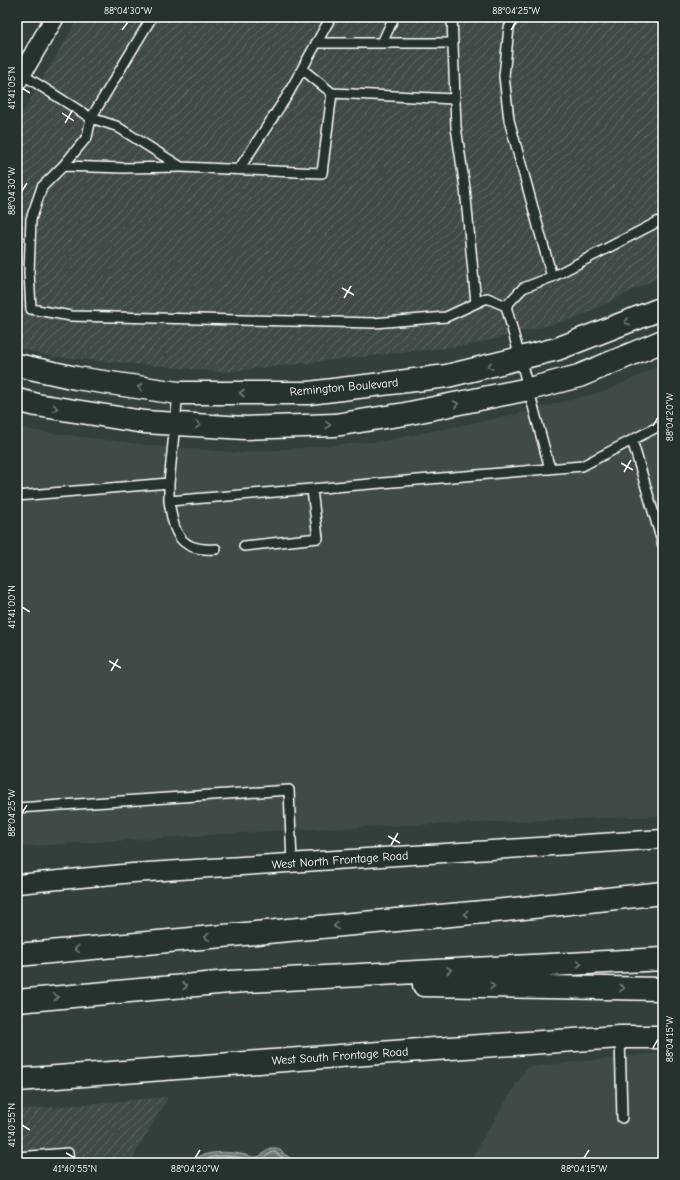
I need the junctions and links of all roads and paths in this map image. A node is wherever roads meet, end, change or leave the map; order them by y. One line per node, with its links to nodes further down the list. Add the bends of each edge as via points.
1 (55, 17): 11 (street)
2 (152, 17): 14 (lane)
3 (331, 17): 7 (lane)
4 (394, 17): 8 (lane)
5 (452, 17): 9 (lane)
6 (514, 17): 19 (lane, via 509,28 504,76 509,120)
7 (316, 42): 8 (lane); 10 (lane)
8 (382, 42): 9 (lane)
9 (453, 43): 13 (lane)
10 (302, 69): 12 (lane); 17 (lane)
11 (18, 76): 14 (lane)
12 (332, 93): 13 (lane); 17 (lane, via 322,173)
13 (454, 99): 20 (lane)
14 (91, 118): 15 (lane, via 87,138); 16 (lane, via 116,126)
15 (63, 166): 16 (lane); 20 (lane, via 42,187 30,219 31,309 71,316 374,323 446,318)
16 (181, 167): 17 (lane)
17 (239, 169)
18 (663, 219): 19 (lane)
19 (552, 277): 21 (lane, via 523,288)
20 (476, 303): 21 (lane, via 487,298)
21 (506, 306): 24 (lane)
22 (663, 308): 24 (main road, Remington Boulevard, one-way to 24, via 557,349)
23 (663, 341): 26 (main road, via 580,376)
24 (520, 358): 26 (lane); 27 (main road, Remington Boulevard, one-way to 27, via 447,376 309,393)
25 (17, 365): 27 (main road, Remington Boulevard, one-way to 25, via 76,378)
26 (529, 389): 29 (main road, one-way to 26, via 245,428 335,425); 32 (lane)
27 (178, 393): 29 (lane)
28 (17, 400): 29 (main road, one-way to 29, via 144,422)
29 (175, 424): 33 (lane)
30 (663, 424): 31 (lane)
31 (632, 440): 32 (lane, via 582,466); 37 (lane)
32 (550, 469): 34 (lane)
33 (169, 483): 35 (lane); 36 (lane)
34 (312, 490): 36 (lane); 38 (lane, via 318,538)
35 (17, 496)
36 (169, 501): 39 (lane, via 174,527 179,537 196,549)
37 (663, 545)
38 (244, 546)
39 (216, 549)
40 (17, 808): 42 (lane, via 289,790)
41 (663, 839): 42 (street, West North Frontage Road)
42 (292, 863): 43 (street, West North Frontage Road, via 133,873)
43 (17, 884)
44 (663, 893): 46 (main road)
45 (663, 906): 46 (main road)
46 (505, 910): 47 (main road, one-way to 47)
47 (17, 955)
48 (663, 959): 49 (main road, one-way to 48)
49 (229, 982): 50 (main road, one-way to 50); 51 (main road, one-way to 49)
50 (663, 989)
51 (17, 1001)
52 (663, 1036): 53 (main road, West South Frontage Road)
53 (620, 1037): 54 (main road, West South Frontage Road); 55 (lane)
54 (17, 1080)
55 (622, 1118)
56 (17, 1156): 57 (lane, via 68,1153)
57 (69, 1163)

